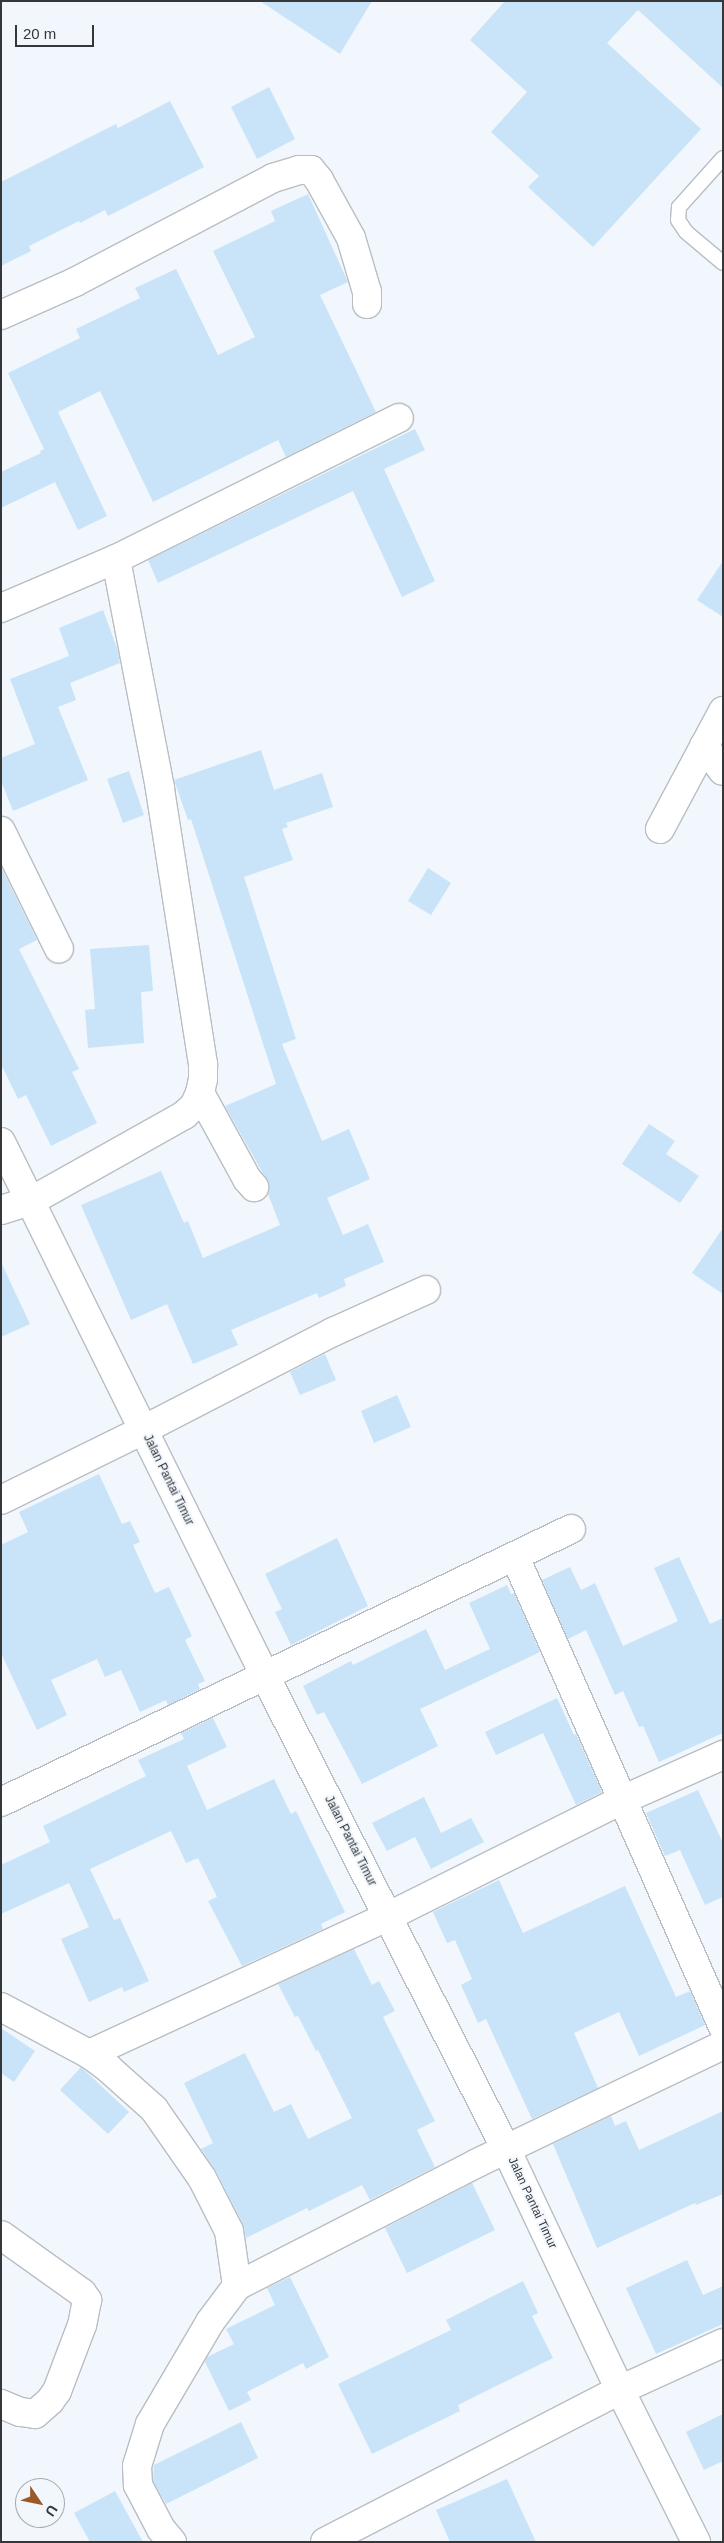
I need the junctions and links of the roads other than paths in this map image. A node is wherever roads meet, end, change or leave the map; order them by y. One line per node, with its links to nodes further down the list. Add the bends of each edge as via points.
1 (723, 158): 2 (lane, via 679,208 678,220 686,232)
2 (723, 263)
3 (367, 304): 4 (street, via 367,292 351,238 320,180 311,170 299,170 273,178 76,282)
4 (1, 315)
5 (399, 418): 6 (street)
6 (116, 559): 7 (street); 14 (street, via 160,788 203,1064)
7 (1, 608)
8 (723, 711): 9 (street)
9 (704, 746): 10 (street); 11 (street)
10 (723, 771)
11 (660, 829)
12 (1, 831): 13 (street)
13 (59, 949)
14 (200, 1093): 16 (street); 17 (street, via 194,1106 184,1115)
15 (1, 1142): 17 (street, Jalan Pantai Timur)
16 (254, 1187)
17 (31, 1201): 18 (street); 20 (street, Jalan Pantai Timur)
18 (1, 1210)
19 (426, 1290): 20 (street, via 333,1332)
20 (143, 1430): 21 (street); 24 (street, Jalan Pantai Timur)
21 (1, 1500)
22 (571, 1530): 23 (street)
23 (515, 1556): 24 (street); 26 (street)
24 (265, 1676): 27 (street); 28 (street, Jalan Pantai Timur)
25 (723, 1755): 26 (street)
26 (622, 1800): 28 (street); 30 (street)
27 (1, 1802)
28 (389, 1916): 32 (street); 33 (street, Jalan Pantai Timur)
29 (1, 2007): 32 (street)
30 (723, 2027)
31 (723, 2045): 33 (street)
32 (89, 2054): 35 (street, via 154,2109 202,2178 228,2231)
33 (506, 2149): 35 (street); 37 (street, Jalan Pantai Timur)
34 (1, 2235): 38 (street, via 82,2293 87,2300 82,2325 57,2391 50,2401 35,2414)
35 (237, 2286): 39 (street, via 210,2322 150,2424 137,2466 138,2484 161,2529)
36 (723, 2343): 37 (street)
37 (620, 2390): 40 (street); 41 (street, Jalan Pantai Timur)
38 (1, 2404)
39 (172, 2542)
40 (325, 2542)
41 (696, 2542)

